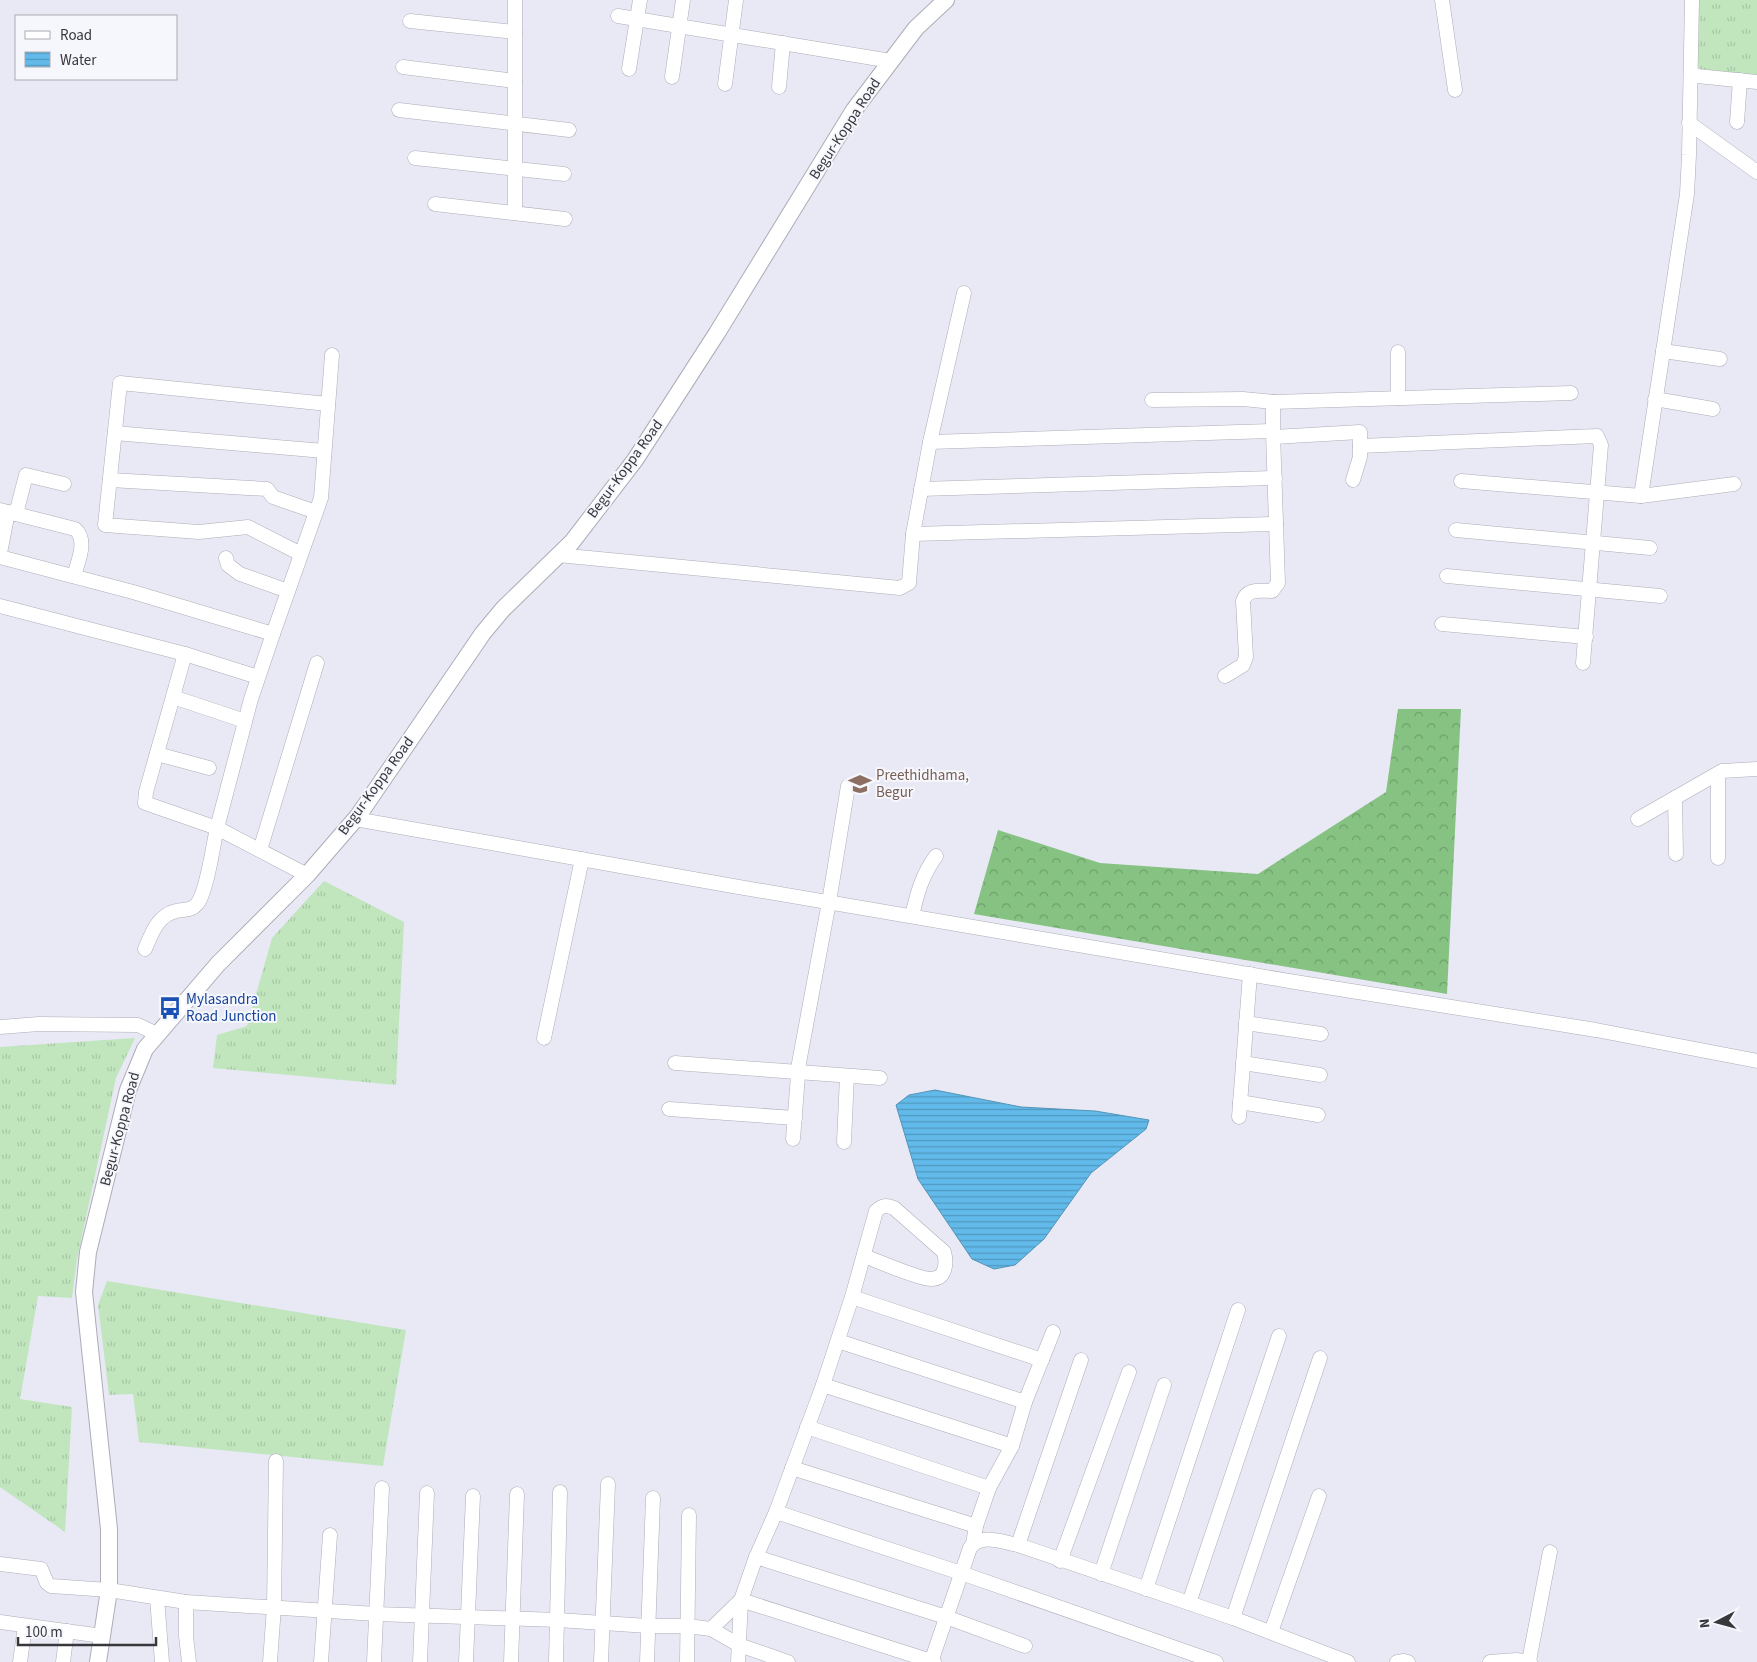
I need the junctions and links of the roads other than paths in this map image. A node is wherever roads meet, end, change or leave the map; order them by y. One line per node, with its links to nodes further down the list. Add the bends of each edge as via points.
1 (515, 0): 12 (street)
2 (640, 0): 9 (street)
3 (684, 0): 11 (street)
4 (736, 0): 13 (street)
5 (946, 0): 15 (main road, Begur-Koppa Road, via 916,28)
6 (1442, 0): 25 (street)
7 (1692, 0): 18 (street)
8 (618, 16): 9 (street)
9 (636, 19): 11 (street); 17 (street)
10 (410, 21): 12 (street)
11 (679, 26): 13 (street); 19 (street)
12 (515, 32): 21 (street)
13 (732, 35): 14 (street); 23 (street)
14 (783, 43): 15 (street); 24 (street)
15 (891, 61): 73 (main road, Begur-Koppa Road, via 854,110 635,460 572,542)
16 (403, 67): 21 (street)
17 (629, 68)
18 (1691, 74): 20 (street); 28 (street)
19 (672, 77)
20 (1740, 80): 22 (street); 27 (street)
21 (515, 81): 29 (street)
22 (1757, 82)
23 (726, 84)
24 (778, 87)
25 (1455, 90)
26 (399, 110): 29 (street)
27 (1737, 122)
28 (1689, 123): 33 (street); 39 (street, via 1687,194)
29 (515, 124): 30 (street); 32 (street)
30 (569, 130)
31 (415, 158): 32 (street)
32 (515, 168): 34 (street); 36 (street)
33 (1757, 172)
34 (564, 174)
35 (435, 204): 36 (street)
36 (515, 213): 37 (street)
37 (565, 219)
38 (964, 293): 52 (street)
39 (1663, 351): 42 (street); 45 (street)
40 (1398, 352): 44 (street)
41 (332, 355): 48 (street)
42 (1720, 359)
43 (1571, 393): 44 (street)
44 (1398, 398): 47 (street)
45 (1656, 399): 49 (street); 63 (street)
46 (1152, 400): 47 (street, via 1243,399)
47 (1273, 402): 51 (street)
48 (328, 404): 50 (street, via 120,384); 54 (street)
49 (1713, 409)
50 (115, 433): 54 (street); 56 (street)
51 (1273, 435): 52 (street, via 1270,431 1260,431); 53 (street, via 1360,432); 55 (street)
52 (930, 442): 61 (street)
53 (1360, 446): 57 (street); 62 (street, via 1597,436 1601,445)
54 (324, 451): 65 (street, via 321,498)
55 (1275, 478): 61 (street); 66 (street)
56 (110, 480): 65 (street, via 267,490 273,497); 72 (street, via 106,525 199,532 248,527)
57 (1353, 480)
58 (1461, 481): 62 (street)
59 (64, 484): 64 (street, via 26,475)
60 (1734, 484): 63 (street)
61 (921, 489): 68 (street)
62 (1597, 492): 63 (street); 69 (street)
63 (1641, 496)
64 (8, 512): 71 (street); 76 (street, via 80,534 82,546)
65 (316, 512): 72 (street)
66 (1276, 524): 68 (street); 88 (street, via 1278,584 1272,591 1251,591 1245,596 1246,657 1242,665)
67 (1456, 530): 69 (street)
68 (913, 534): 73 (street, via 909,584 900,588)
69 (1593, 543): 70 (street); 78 (street)
70 (1650, 548)
71 (0, 553)
72 (301, 554): 79 (street)
73 (558, 555): 98 (main road, Begur-Koppa Road, via 503,608 483,633)
74 (0, 557): 76 (street)
75 (226, 558): 79 (street, via 228,565 240,574)
76 (74, 576): 83 (street)
77 (1447, 576): 78 (street)
78 (1589, 589): 80 (street); 84 (street)
79 (288, 591): 83 (street)
80 (1660, 596)
81 (0, 606): 85 (street)
82 (1442, 624): 84 (street)
83 (273, 634): 89 (street)
84 (1586, 638): 86 (street)
85 (185, 654): 89 (street); 90 (street)
86 (1584, 662)
87 (317, 663): 101 (street)
88 (1225, 676)
89 (258, 677): 91 (street)
90 (173, 697): 91 (street); 92 (street)
91 (245, 721): 100 (street)
92 (157, 754): 93 (street); 100 (street, via 145,803)
93 (209, 768)
94 (1757, 769): 95 (street)
95 (1718, 774): 97 (street); 104 (street)
96 (848, 786): 107 (street)
97 (1675, 798): 99 (street); 102 (street)
98 (355, 819): 105 (street); 106 (main road, Begur-Koppa Road)
99 (1638, 819)
100 (217, 828): 101 (street); 109 (street, via 199,902 191,910 163,918 154,926)
101 (260, 850): 106 (street)
102 (1676, 854)
103 (936, 856): 108 (street, via 922,880)
104 (1718, 858)
105 (582, 859): 107 (street); 115 (street)
106 (308, 875): 113 (main road, Begur-Koppa Road, via 218,964)
107 (828, 902): 108 (street); 119 (street)
108 (912, 916): 110 (street)
109 (145, 949)
110 (1250, 974): 111 (street); 116 (street, via 1596,1030)
111 (1246, 1023): 114 (street); 118 (street)
112 (0, 1027): 113 (street, via 138,1025)
113 (157, 1034): 169 (main road, Begur-Koppa Road, via 145,1049 128,1090 88,1252 84,1292 110,1529)
114 (1321, 1034)
115 (544, 1038)
116 (1757, 1061)
117 (674, 1063): 119 (street)
118 (1243, 1063): 120 (street); 123 (street)
119 (797, 1072): 121 (street); 126 (street)
120 (1320, 1075)
121 (847, 1076): 122 (street); 129 (street)
122 (880, 1078)
123 (1240, 1102): 125 (street); 127 (street)
124 (669, 1109): 126 (street)
125 (1318, 1114)
126 (795, 1118): 128 (street)
127 (1239, 1118)
128 (793, 1139)
129 (844, 1142)
130 (864, 1256): 130 (street, via 876,1211 886,1205 894,1208 944,1252 946,1260 940,1276 932,1279); 131 (street)
131 (852, 1297): 135 (street); 137 (street)
132 (1238, 1310): 168 (street)
133 (1053, 1332): 137 (street)
134 (1279, 1336): 173 (street)
135 (838, 1341): 140 (street); 142 (street)
136 (1320, 1358): 180 (street)
137 (1042, 1360): 142 (street)
138 (1081, 1360): 161 (street)
139 (1128, 1372): 164 (street)
140 (823, 1385): 143 (street); 144 (street)
141 (1164, 1385): 167 (street)
142 (1025, 1402): 144 (street)
143 (807, 1427): 146 (street); 149 (street)
144 (1012, 1446): 149 (street)
145 (276, 1460): 174 (street)
146 (792, 1468): 156 (street); 158 (street)
147 (608, 1484): 184 (street)
148 (382, 1488): 176 (street)
149 (989, 1488): 158 (street)
150 (560, 1492): 182 (street)
151 (427, 1493): 177 (street)
152 (517, 1494): 181 (street)
153 (473, 1496): 178 (street)
154 (1319, 1496): 190 (street)
155 (653, 1498): 186 (street)
156 (776, 1512): 163 (street); 166 (street)
157 (689, 1515): 187 (street)
158 (976, 1526): 160 (street)
159 (330, 1535): 175 (street)
160 (973, 1544): 161 (street, via 990,1539); 166 (street)
161 (1018, 1545): 164 (street)
162 (1550, 1552): 217 (street)
163 (756, 1557): 171 (street); 179 (street)
164 (1060, 1561): 167 (street)
165 (0, 1564): 169 (street, via 41,1569 51,1586)
166 (961, 1572): 179 (street); 195 (street)
167 (1101, 1574): 168 (street)
168 (1146, 1589): 173 (street)
169 (109, 1590): 170 (street); 191 (main road, Begur-Koppa Road)
170 (157, 1598): 172 (street); 199 (street)
171 (741, 1600): 188 (street); 192 (street); 212 (street)
172 (186, 1602): 174 (street); 200 (street)
173 (1189, 1603): 180 (street)
174 (274, 1607): 175 (street); 201 (street)
175 (324, 1610): 176 (street); 202 (street)
176 (376, 1614): 177 (street); 203 (street)
177 (422, 1616): 178 (street); 204 (street)
178 (468, 1617): 181 (street); 205 (street)
179 (946, 1617): 193 (street); 212 (street)
180 (1233, 1618): 190 (street)
181 (512, 1619): 182 (street); 206 (street)
182 (558, 1620): 184 (street); 207 (street)
183 (0, 1622): 185 (street)
184 (603, 1623): 186 (street); 208 (street)
185 (25, 1626): 189 (street); 196 (street)
186 (648, 1626): 187 (street); 209 (street)
187 (687, 1626): 188 (street); 210 (street)
188 (711, 1629): 192 (street)
189 (67, 1631): 191 (street); 197 (street)
190 (1271, 1632): 213 (street)
191 (102, 1636): 198 (main road, Begur-Koppa Road)
192 (739, 1645): 194 (street); 211 (street)
193 (1025, 1646)
194 (781, 1661)
195 (1212, 1661)
196 (20, 1662)
197 (63, 1662)
198 (98, 1662)
199 (162, 1662)
200 (189, 1662)
201 (270, 1662)
202 (321, 1662)
203 (374, 1662)
204 (420, 1662)
205 (466, 1662)
206 (511, 1662)
207 (556, 1662)
208 (601, 1662)
209 (647, 1662)
210 (687, 1662)
211 (738, 1662)
212 (933, 1662)
213 (1348, 1662)
214 (1396, 1662): 215 (street)
215 (1408, 1662)
216 (1490, 1662): 217 (street)
217 (1530, 1662)

